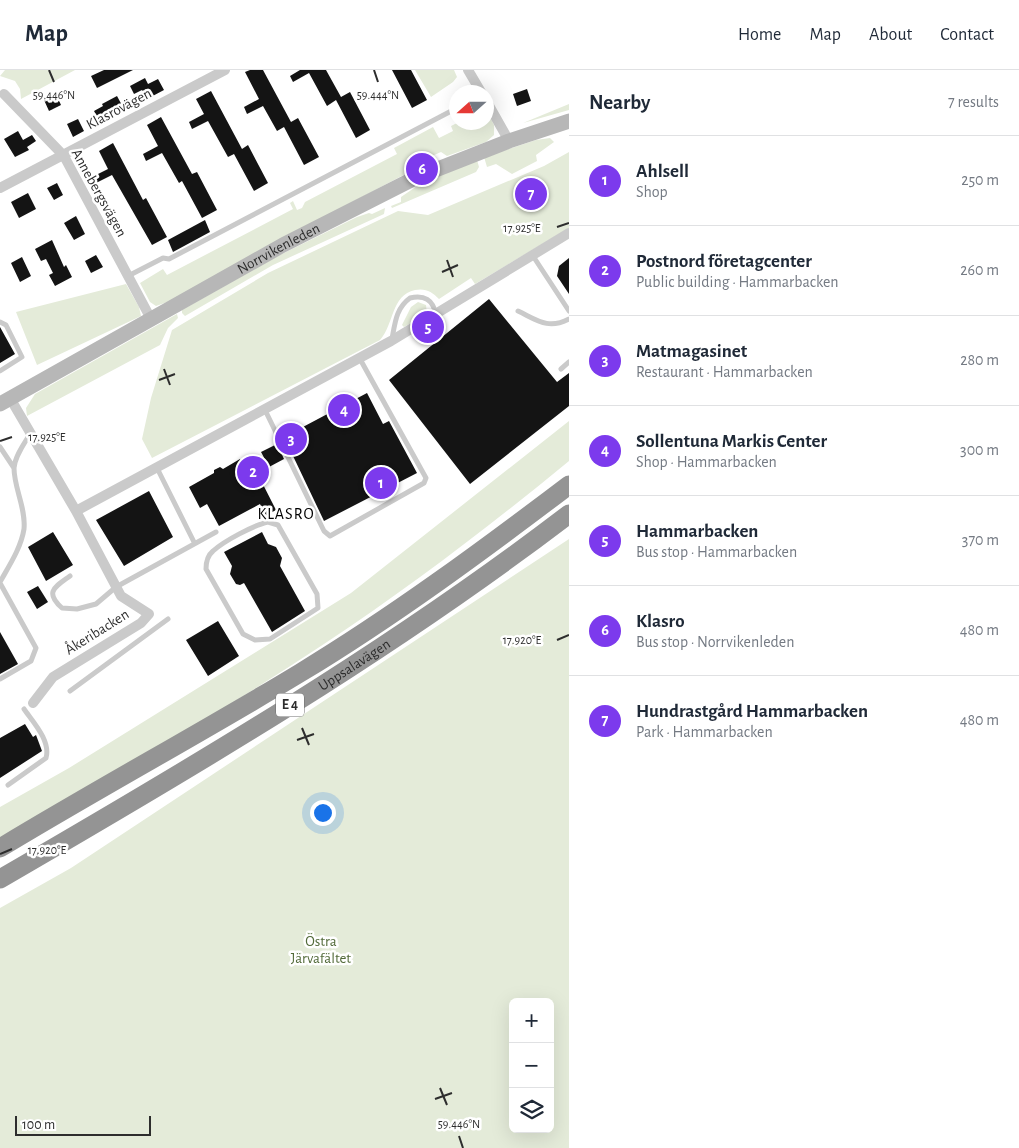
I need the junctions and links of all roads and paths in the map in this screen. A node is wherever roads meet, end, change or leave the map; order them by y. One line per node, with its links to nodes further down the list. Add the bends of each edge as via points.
1 (225, 70): 9 (street, Klasrovägen)
2 (468, 70): 3 (street)
3 (477, 85)
4 (4, 94): 9 (street, Annebergsvägen)
5 (449, 112): 13 (lane, via 169,259 163,258)
6 (494, 116): 8 (street)
7 (569, 121): 8 (main road, Norrvikenleden)
8 (509, 141): 18 (main road, Norrvikenleden, via 415,178 283,245)
9 (64, 156): 10 (street, Klasrovägen); 13 (street, Annebergsvägen)
10 (0, 188)
11 (569, 233): 12 (street)
12 (532, 256): 14 (lane); 17 (street)
13 (128, 276): 18 (street, Annebergsvägen)
14 (566, 302): 16 (lane)
15 (518, 311): 19 (lane, via 546,324 558,324)
16 (569, 312)
17 (436, 316): 21 (street); 21 (lane, via 432,302 426,298 410,298 400,306)
18 (151, 318): 26 (main road, Norrvikenleden)
19 (569, 319)
20 (0, 322): 25 (lane, via 6,325 22,357)
21 (391, 342): 22 (street)
22 (360, 359): 27 (street); 27 (lane, via 426,478 424,483 330,536 324,531)
23 (569, 362): 24 (lane)
24 (561, 369)
25 (0, 371)
26 (5, 401): 28 (street, Åkeribacken)
27 (265, 410): 31 (street)
28 (30, 434): 30 (lane, via 18,453); 33 (street, Åkeribacken)
29 (0, 446): 30 (lane)
30 (14, 468): 38 (lane, via 24,529 16,554)
31 (157, 468): 33 (street); 36 (lane)
32 (569, 485): 46 (highway, Uppsalavägen / E 4, via 496,541 316,663)
33 (76, 511): 39 (street, Åkeribacken)
34 (569, 514): 47 (highway, Uppsalavägen / E 4, via 488,575 253,729)
35 (216, 532): 36 (lane)
36 (194, 542): 39 (lane)
37 (70, 576): 39 (lane, via 55,586 52,594 62,608 77,609 96,604)
38 (0, 583): 42 (lane, via 36,648 31,661)
39 (116, 587): 44 (street, Åkeribacken, via 121,596 149,614 141,623 53,678)
40 (224, 600): 40 (lane, via 243,634 255,640 270,639 318,608 317,594 278,526 268,522 221,546 206,559 206,569)
41 (168, 619): 43 (lane)
42 (0, 679)
43 (70, 691)
44 (28, 706): 45 (lane, via 48,752 46,758)
45 (8, 785)
46 (0, 848)
47 (0, 879)

